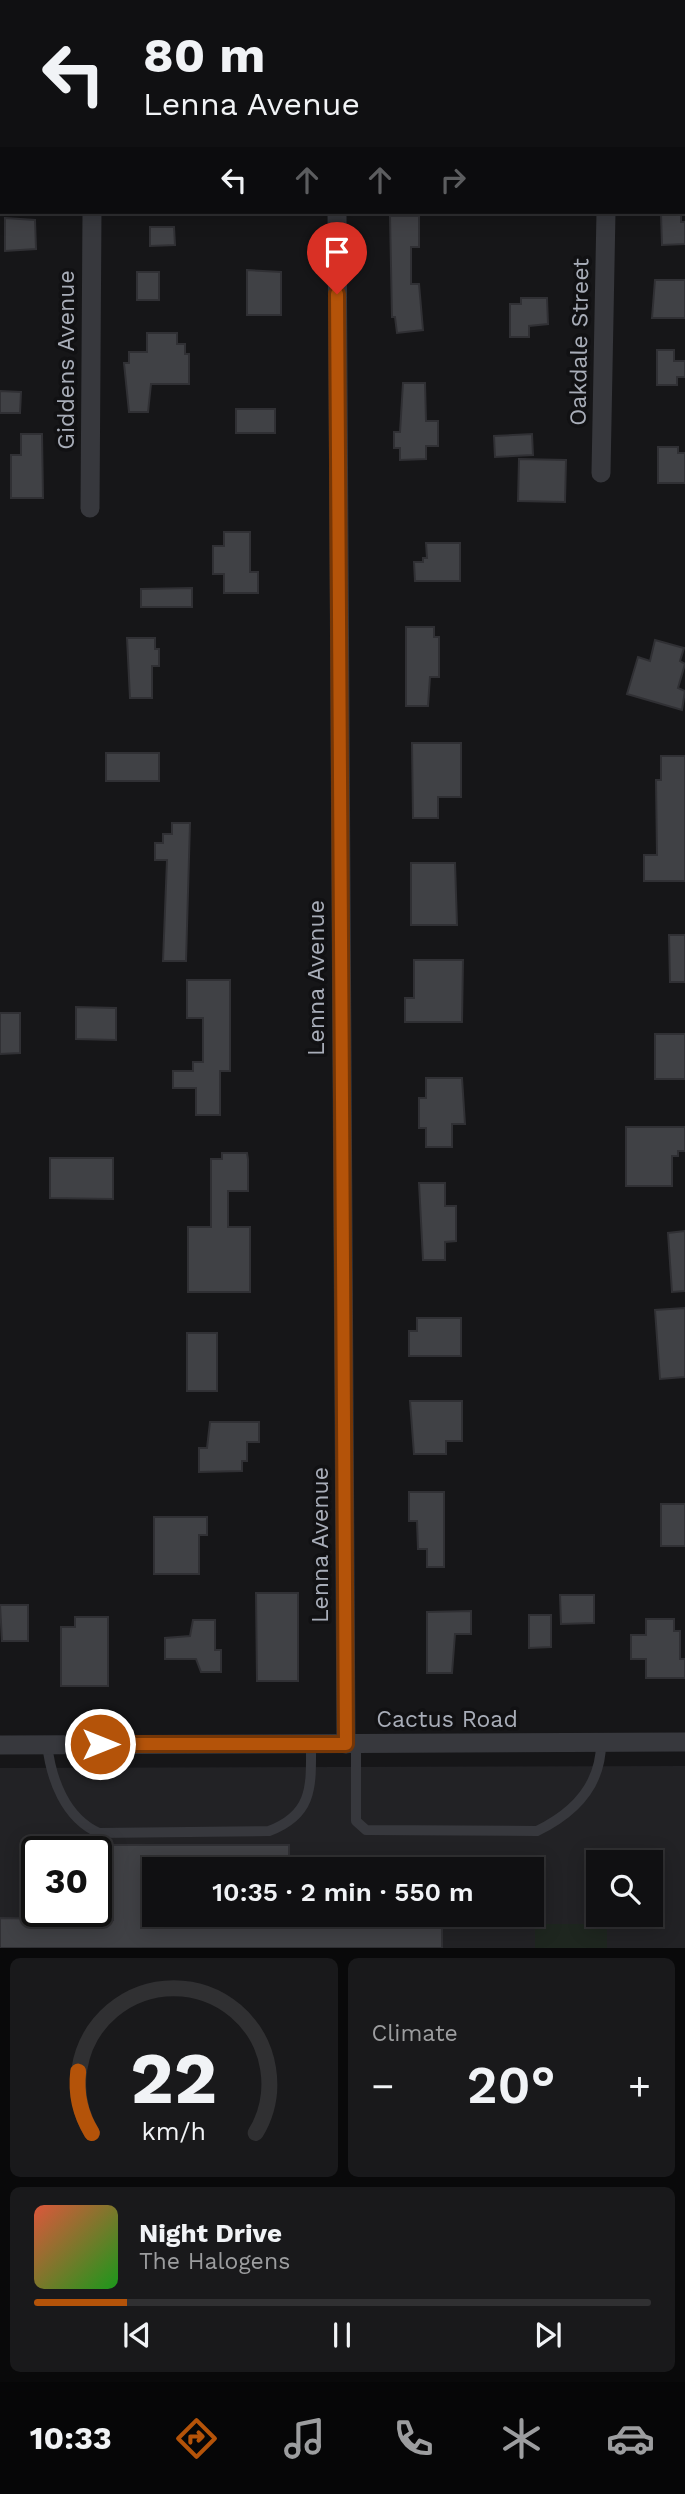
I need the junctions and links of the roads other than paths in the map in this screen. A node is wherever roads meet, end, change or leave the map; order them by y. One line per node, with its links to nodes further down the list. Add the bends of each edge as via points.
1 (92, 214): 5 (street, Giddens Avenue)
2 (337, 214): 10 (street, Lenna Avenue)
3 (606, 214): 4 (street, Oakdale Street)
4 (601, 473)
5 (90, 508)
6 (685, 1742): 7 (street, Cactus Road)
7 (601, 1743): 10 (street, Cactus Road); 10 (lane, via 596,1778 578,1803 537,1831 366,1830 356,1821)
8 (47, 1744): 9 (street, Cactus Road); 9 (lane, via 50,1774 80,1825 99,1833 269,1831 283,1826 312,1790); 11 (street, Cactus Road)
9 (312, 1744): 10 (street, Cactus Road)
10 (351, 1744)
11 (0, 1745)

